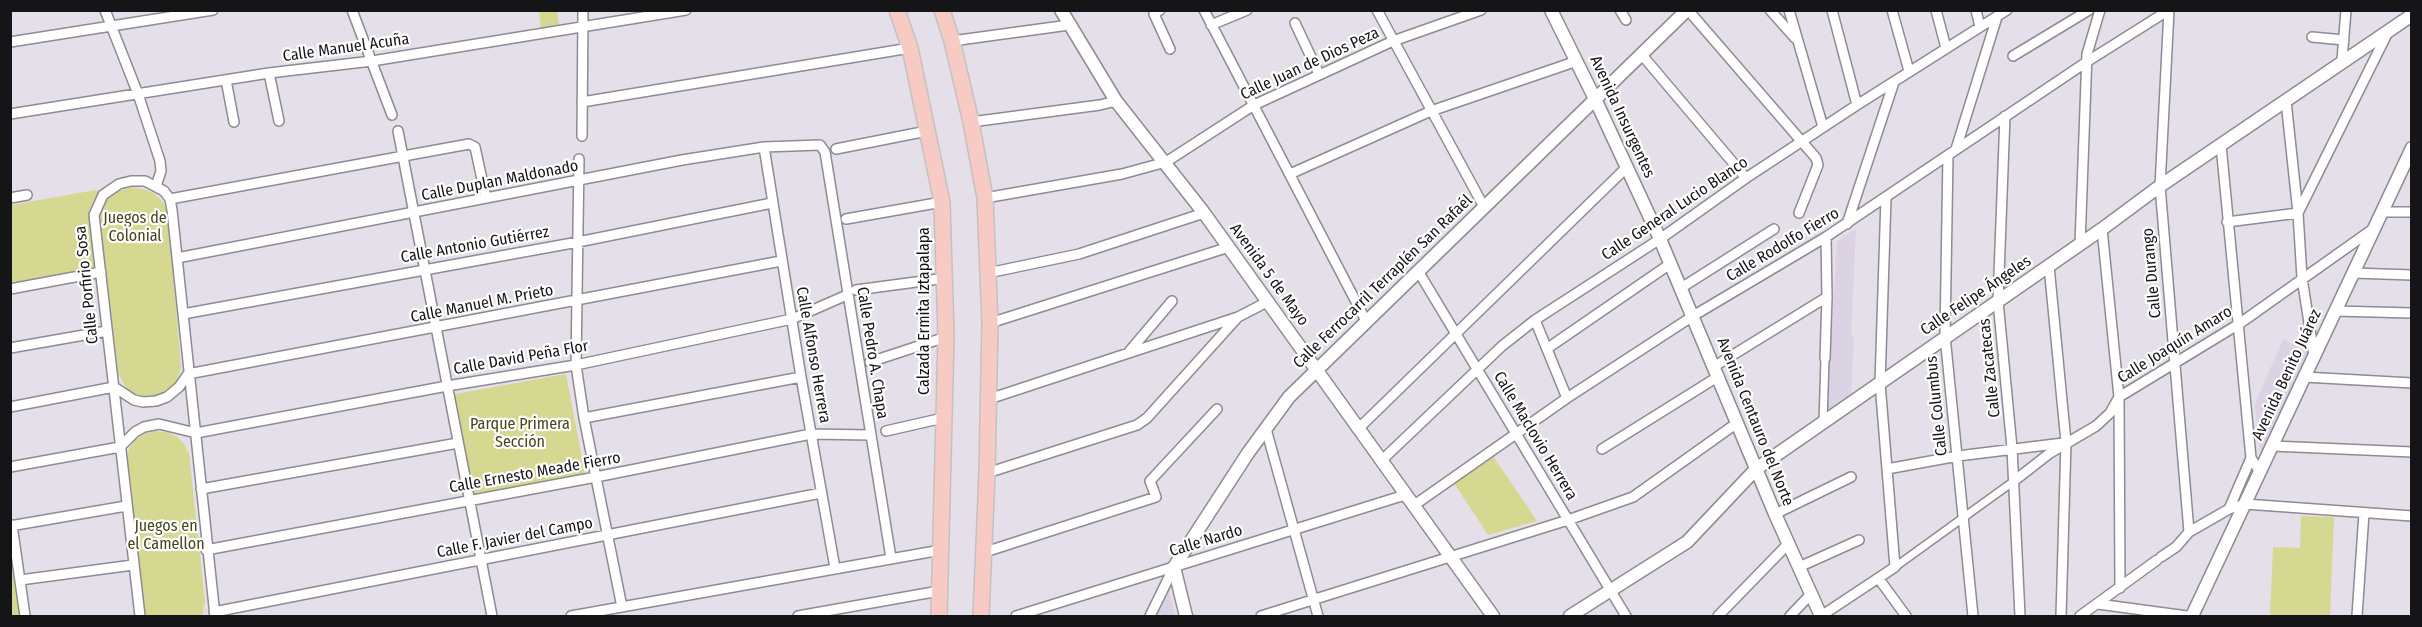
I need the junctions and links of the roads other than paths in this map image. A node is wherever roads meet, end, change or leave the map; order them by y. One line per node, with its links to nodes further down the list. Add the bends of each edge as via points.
1 (105, 10): 34 (street)
2 (213, 10): 34 (street)
3 (352, 10): 50 (street)
4 (583, 10): 35 (street)
5 (686, 10): 35 (street, Calle Manuel Acuña)
6 (897, 10): 44 (main road, Calzada Ermita Iztapalapa)
7 (942, 10): 39 (main road)
8 (1061, 10): 32 (street, Avenida 5 de Mayo)
9 (1160, 10): 46 (street, via 1154,14)
10 (1204, 10): 33 (street)
11 (1247, 10): 33 (street)
12 (1377, 10): 42 (street)
13 (1481, 10): 42 (street, Calle Juan de Dios Peza)
14 (1551, 10): 51 (street, Avenida Insurgentes)
15 (1620, 10): 30 (street)
16 (1688, 10): 47 (street, Calle Ferrocarril Terraplén San Rafaél); 76 (street)
17 (1770, 10): 40 (street)
18 (1789, 10): 40 (street)
19 (1832, 10): 64 (street)
20 (1892, 10): 53 (street)
21 (1936, 10): 45 (street)
22 (1976, 10): 36 (street)
23 (2007, 10): 29 (street, Calle General Lucio Blanco)
24 (2089, 10): 48 (street)
25 (2100, 10): 52 (street)
26 (2169, 10): 52 (street, Calle Rodolfo Fierro); 91 (street, Calle Durango)
27 (2346, 10): 41 (street)
28 (2412, 15): 37 (street, Calle Felipe Ángeles)
29 (1997, 17): 36 (street, Calle General Lucio Blanco); 82 (street, Calle Columbus)
30 (1626, 20)
31 (1295, 23): 55 (street)
32 (1070, 25): 39 (street); 59 (street, Avenida 5 de Mayo)
33 (1211, 25): 63 (street)
34 (111, 26): 43 (street); 58 (street)
35 (583, 27): 50 (street, Calle Manuel Acuña); 61 (street)
36 (1980, 27): 45 (street, Calle General Lucio Blanco)
37 (2389, 30): 49 (street, Calle Felipe Ángeles); 105 (street)
38 (2312, 37): 41 (street)
39 (952, 40): 71 (main road)
40 (1797, 40): 72 (street)
41 (2344, 40): 49 (street)
42 (1393, 41): 55 (street, Calle Juan de Dios Peza); 65 (street)
43 (10, 42)
44 (910, 48): 61 (street); 74 (main road, Calzada Ermita Iztapalapa)
45 (1946, 48): 53 (street, Calle General Lucio Blanco)
46 (1170, 49)
47 (1642, 55): 60 (street, Calle Ferrocarril Terraplén San Rafaél); 88 (street)
48 (2013, 56)
49 (2342, 60): 62 (street, Calle Felipe Ángeles)
50 (372, 61): 54 (street, Calle Manuel Acuña); 67 (street)
51 (1577, 61): 60 (street, Avenida Insurgentes); 65 (street)
52 (2088, 61): 68 (street, Calle Rodolfo Fierro); 116 (street)
53 (1909, 71): 57 (street, Calle General Lucio Blanco)
54 (269, 73): 56 (street, Calle Manuel Acuña); 69 (street)
55 (1319, 74): 63 (street, Calle Juan de Dios Peza)
56 (226, 80): 58 (street, Calle Manuel Acuña); 70 (street)
57 (1894, 82): 64 (street, Calle General Lucio Blanco); 109 (street)
58 (138, 94): 66 (street, Calle Manuel Acuña); 90 (street, via 160,161)
59 (1116, 101): 71 (street); 85 (street, Avenida 5 de Mayo)
60 (1596, 101): 86 (street, Avenida Insurgentes); 100 (street, Calle Ferrocarril Terraplén San Rafaél)
61 (582, 102): 75 (street)
62 (2286, 102): 77 (street, Calle Felipe Ángeles); 105 (street)
63 (1254, 105): 85 (street, Calle Juan de Dios Peza); 87 (street)
64 (1857, 105): 72 (street, Calle General Lucio Blanco)
65 (1431, 111): 87 (street); 100 (street)
66 (10, 114)
67 (392, 115)
68 (2006, 116): 82 (street, Calle Rodolfo Fierro); 137 (street, Calle Zacatecas)
69 (279, 121)
70 (234, 122)
71 (971, 123): 95 (main road)
72 (1823, 127): 76 (street, Calle General Lucio Blanco)
73 (398, 131): 83 (street)
74 (927, 132): 80 (street); 99 (main road, Calzada Ermita Iztapalapa)
75 (582, 136)
76 (1802, 141): 88 (street, Calle General Lucio Blanco); 104 (street, via 1818,165)
77 (2221, 145): 91 (street, Calle Felipe Ángeles); 108 (street)
78 (764, 147): 81 (street, Calle Duplan Maldonado, via 815,144); 89 (street, Calle Duplan Maldonado); 98 (street, Calle Alfonso Herrera)
79 (2412, 148): 106 (street, Avenida Benito Juárez)
80 (836, 149)
81 (825, 152): 133 (street, Calle Pedro A. Chapa)
82 (1952, 152): 96 (street, Calle Rodolfo Fierro); 153 (street, Calle Columbus)
83 (404, 155): 94 (street, via 469,144 475,147); 97 (street); 102 (street)
84 (579, 159): 89 (street)
85 (1166, 162): 95 (street, Calle Juan de Dios Peza, via 1122,174); 103 (street, Avenida 5 de Mayo)
86 (1627, 167): 114 (street, Avenida Insurgentes); 151 (street)
87 (1290, 174): 146 (street)
88 (1746, 178): 114 (street, Calle General Lucio Blanco)
89 (579, 181): 94 (street, Calle Duplan Maldonado); 115 (street)
90 (156, 186): 97 (street); 124 (street, Calle Porfirio Sosa, via 131,181 103,195 94,215)
91 (2160, 186): 112 (street, Calle Felipe Ángeles); 160 (street, Calle Durango)
92 (27, 195): 93 (street)
93 (10, 198)
94 (486, 198): 102 (street, Calle Duplan Maldonado)
95 (985, 198): 125 (main road)
96 (1886, 198): 109 (street, Calle Rodolfo Fierro); 169 (street)
97 (170, 199): 118 (street)
98 (772, 202): 115 (street, Calle Antonio Gutiérrez); 119 (street, Calle Alfonso Herrera)
99 (942, 202): 107 (street); 128 (main road, Calzada Ermita Iztapalapa)
100 (1484, 207): 123 (street, Calle Ferrocarril Terraplén San Rafaél)
101 (2412, 212): 106 (street)
102 (414, 213): 118 (street, Calle Duplan Maldonado); 122 (street)
103 (1204, 213): 117 (street, Avenida 5 de Mayo); 125 (street, via 1079,254)
104 (1799, 213)
105 (2298, 213): 108 (street); 129 (street)
106 (2381, 213): 110 (street, Avenida Benito Juárez)
107 (846, 219)
108 (2228, 222): 148 (street)
109 (1847, 224): 113 (street, Calle Rodolfo Fierro)
110 (2374, 228): 126 (street, Avenida Benito Juárez); 129 (street, Calle Joaquín Amaro)
111 (1774, 229): 130 (street)
112 (2102, 229): 116 (street, Calle Felipe Ángeles); 172 (street)
113 (1826, 237): 134 (street); 142 (street, Calle Rodolfo Fierro)
114 (1660, 239): 120 (street, Avenida Centauro del Norte); 145 (street, Calle General Lucio Blanco)
115 (578, 242): 122 (street, Calle Antonio Gutiérrez); 135 (street)
116 (2080, 244): 121 (street, Calle Felipe Ángeles)
117 (1229, 247): 138 (street, Avenida 5 de Mayo); 147 (street)
118 (177, 258): 141 (street)
119 (782, 261): 135 (street, Calle Manuel M. Prieto); 144 (street, Calle Alfonso Herrera)
120 (1670, 264): 130 (street, Avenida Centauro del Norte); 155 (street)
121 (2049, 266): 137 (street, Calle Felipe Ángeles); 188 (street)
122 (425, 270): 141 (street, Calle Antonio Gutiérrez); 149 (street)
123 (1418, 271): 146 (street, Calle Ferrocarril Terraplén San Rafaél); 151 (street, Calle Maclovio Herrera)
124 (101, 272): 131 (street); 150 (street, Calle Porfirio Sosa)
125 (988, 273): 147 (main road)
126 (2353, 273): 127 (street); 139 (street, Avenida Benito Juárez)
127 (2412, 275)
128 (945, 278): 132 (street); 152 (main road, Calzada Ermita Iztapalapa)
129 (2302, 278): 148 (street, Calle Joaquín Amaro); 157 (street)
130 (1681, 288): 142 (street, Avenida Centauro del Norte)
131 (10, 289)
132 (856, 290)
133 (847, 296): 144 (street, Calle David Peña Flor); 187 (street, Calle Pedro A. Chapa)
134 (1827, 297): 158 (street); 164 (street)
135 (577, 301): 149 (street, Calle Manuel M. Prieto); 161 (street)
136 (1172, 301): 156 (street)
137 (1998, 301): 153 (street, Calle Felipe Ángeles); 192 (street, Calle Zacatecas)
138 (1267, 302): 143 (street); 162 (street, Avenida 5 de Mayo)
139 (2335, 310): 140 (street); 157 (street, Avenida Benito Juárez)
140 (2412, 313)
141 (183, 314): 165 (street)
142 (1693, 316): 164 (street, Avenida Centauro del Norte); 173 (street, Calle Rodolfo Fierro)
143 (1238, 317): 156 (street); 202 (street, via 1137,425)
144 (792, 319): 161 (street, Calle David Peña Flor); 166 (street, Calle Alfonso Herrera)
145 (1535, 320): 155 (street); 163 (street, Calle General Lucio Blanco)
146 (1365, 321): 162 (street, Calle Ferrocarril Terraplén San Rafaél)
147 (990, 323): 174 (main road)
148 (2238, 324): 160 (street, Calle Joaquín Amaro); 196 (street)
149 (436, 328): 165 (street, Calle Manuel M. Prieto); 170 (street)
150 (108, 331): 154 (street); 171 (street, Calle Porfirio Sosa)
151 (1455, 332): 163 (street, Calle Maclovio Herrera); 182 (street)
152 (946, 336): 159 (street); 178 (main road, Calzada Ermita Iztapalapa)
153 (1945, 336): 169 (street, Calle Felipe Ángeles); 195 (street, Calle Columbus)
154 (10, 348)
155 (1548, 348): 173 (street)
156 (1128, 353): 174 (street)
157 (2314, 355): 167 (street, Avenida Benito Juárez)
158 (1825, 358): 180 (street)
159 (870, 362)
160 (2175, 364): 172 (street, Calle Joaquín Amaro); 221 (street, Calle Durango)
161 (576, 365): 170 (street, Calle David Peña Flor); 177 (street)
162 (1316, 369): 181 (street, Calle Ferrocarril Terraplén San Rafaél); 182 (street, Avenida 5 de Mayo)
163 (1477, 369): 186 (street, Calle Maclovio Herrera); 197 (street, Calle General Lucio Blanco)
164 (1717, 371): 179 (street, Avenida Centauro del Norte); 193 (street)
165 (188, 374): 171 (street, via 179,387 156,401 134,400); 184 (street)
166 (801, 377): 177 (street); 185 (street, Calle Alfonso Herrera)
167 (2304, 377): 168 (street); 190 (street, Avenida Benito Juárez)
168 (2412, 382)
169 (1880, 383): 180 (street, Calle Felipe Ángeles); 200 (street)
170 (447, 386): 184 (street, Calle David Peña Flor); 189 (street)
171 (114, 387): 175 (street); 191 (street, Calle Porfirio Sosa)
172 (2119, 397): 188 (street, Calle Joaquín Amaro, via 2096,426); 238 (street)
173 (1567, 398): 186 (street, Calle Rodolfo Fierro)
174 (989, 399): 202 (main road)
175 (10, 407)
176 (1217, 409): 227 (street, via 1150,481 1156,497)
177 (584, 418): 203 (street)
178 (943, 418): 183 (street); 226 (main road, Calzada Ermita Iztapalapa)
179 (1737, 423): 199 (street, Avenida Centauro del Norte); 217 (street, via 1633,497)
180 (1822, 423): 199 (street, Calle Felipe Ángeles)
181 (1266, 429): 220 (street); 232 (street, Calle Ferrocarril Terraplén San Rafaél)
182 (1358, 429): 197 (street, Avenida 5 de Mayo)
183 (886, 432)
184 (196, 433): 191 (street, via 152,425 135,432); 206 (street)
185 (811, 434): 187 (street, Calle Ernesto Meade Fierro); 203 (street, Calle Ernesto Meade Fierro); 207 (street, Calle Alfonso Herrera)
186 (1515, 434): 212 (street, Calle Rodolfo Fierro); 217 (street, Calle Maclovio Herrera)
187 (870, 435): 229 (street, Calle Pedro A. Chapa)
188 (2066, 442): 192 (street); 205 (street, Calle Joaquín Amaro); 268 (street)
189 (458, 443): 206 (street); 209 (street)
190 (2272, 446): 194 (street); 201 (street, Avenida Benito Juárez)
191 (120, 447): 198 (street); 211 (street, Calle Porfirio Sosa)
192 (2012, 448): 195 (street); 205 (street, Calle Zacatecas)
193 (1602, 449)
194 (2412, 452)
195 (1958, 456): 200 (street); 218 (street, Calle Columbus)
196 (2251, 458): 201 (street); 213 (street)
197 (1381, 461): 208 (street, Avenida 5 de Mayo)
198 (10, 467)
199 (1756, 469): 215 (street, Avenida Centauro del Norte); 239 (street, Calle Felipe Ángeles, via 1687,542)
200 (1887, 469): 234 (street)
201 (2260, 472): 210 (street, Avenida Benito Juárez)
202 (987, 473): 227 (main road)
203 (596, 477): 209 (street, Calle Ernesto Meade Fierro); 222 (street)
204 (1851, 477): 215 (street)
205 (2014, 482): 218 (street, Calle Joaquín Amaro); 267 (street, Calle Zacatecas)
206 (201, 489): 225 (street)
207 (821, 493): 222 (street, Calle F. Javier del Campo); 235 (street, Calle Alfonso Herrera)
208 (1405, 495): 212 (street, Avenida 5 de Mayo); 220 (street, Calle Nardo)
209 (469, 500): 225 (street, Calle Ernesto Meade Fierro); 230 (street)
210 (2245, 504): 213 (street); 214 (street); 271 (street, Avenida Benito Juárez)
211 (126, 506): 219 (street); 231 (street, Calle Porfirio Sosa)
212 (1413, 506): 228 (street, Avenida 5 de Mayo)
213 (2229, 509): 221 (street)
214 (2364, 513): 216 (street); 272 (street)
215 (1775, 514): 224 (street, Avenida Centauro del Norte)
216 (2412, 516)
217 (1568, 520): 228 (street); 239 (street, Calle Maclovio Herrera)
218 (1963, 520): 234 (street, Calle Joaquín Amaro); 266 (street, Calle Columbus)
219 (11, 525): 237 (street)
220 (1294, 530): 232 (street, Calle Nardo); 242 (street)
221 (2189, 532): 238 (street, via 2176,547)
222 (608, 535): 230 (street, Calle F. Javier del Campo); 244 (street)
223 (1859, 540): 233 (street)
224 (1788, 544): 233 (street, Avenida Centauro del Norte); 262 (street)
225 (206, 550): 245 (street)
226 (941, 550): 229 (street); 240 (main road, Calzada Ermita Iztapalapa)
227 (984, 552): 253 (main road)
228 (1450, 556): 242 (street); 259 (street, Avenida 5 de Mayo)
229 (891, 558): 235 (street)
230 (480, 559): 245 (street, Calle F. Javier del Campo); 249 (street)
231 (133, 565): 237 (street); 248 (street, Calle Porfirio Sosa)
232 (1174, 567): 254 (street, Calle Nardo); 255 (street, Calle Ferrocarril Terraplén San Rafaél); 256 (street)
233 (1799, 567): 241 (street, Avenida Centauro del Norte)
234 (1895, 567): 236 (street, Calle Joaquín Amaro)
235 (835, 568): 244 (street)
236 (1879, 579): 264 (street, Calle Joaquín Amaro); 265 (street)
237 (20, 580): 247 (street)
238 (2120, 588): 243 (street)
239 (1611, 590): 260 (street, Calle Felipe Ángeles); 261 (street, Calle Maclovio Herrera)
240 (939, 591): 246 (street); 252 (main road, Calzada Ermita Iztapalapa)
241 (1811, 594): 263 (street); 264 (street, Avenida Centauro del Norte)
242 (1314, 601): 257 (street); 258 (street)
243 (2098, 604): 269 (street); 270 (street)
244 (622, 608): 250 (street)
245 (213, 615)
246 (810, 615): 251 (street)
247 (25, 616)
248 (140, 616)
249 (492, 616)
250 (571, 616)
251 (798, 616)
252 (939, 616)
253 (981, 616)
254 (1016, 616)
255 (1150, 616)
256 (1186, 616)
257 (1261, 616)
258 (1318, 616)
259 (1493, 616)
260 (1570, 616)
261 (1626, 616)
262 (1718, 616)
263 (1790, 616)
264 (1821, 616)
265 (1906, 616)
266 (1973, 616)
267 (2020, 616)
268 (2061, 616)
269 (2080, 616)
270 (2187, 616)
271 (2192, 616)
272 (2357, 616)

